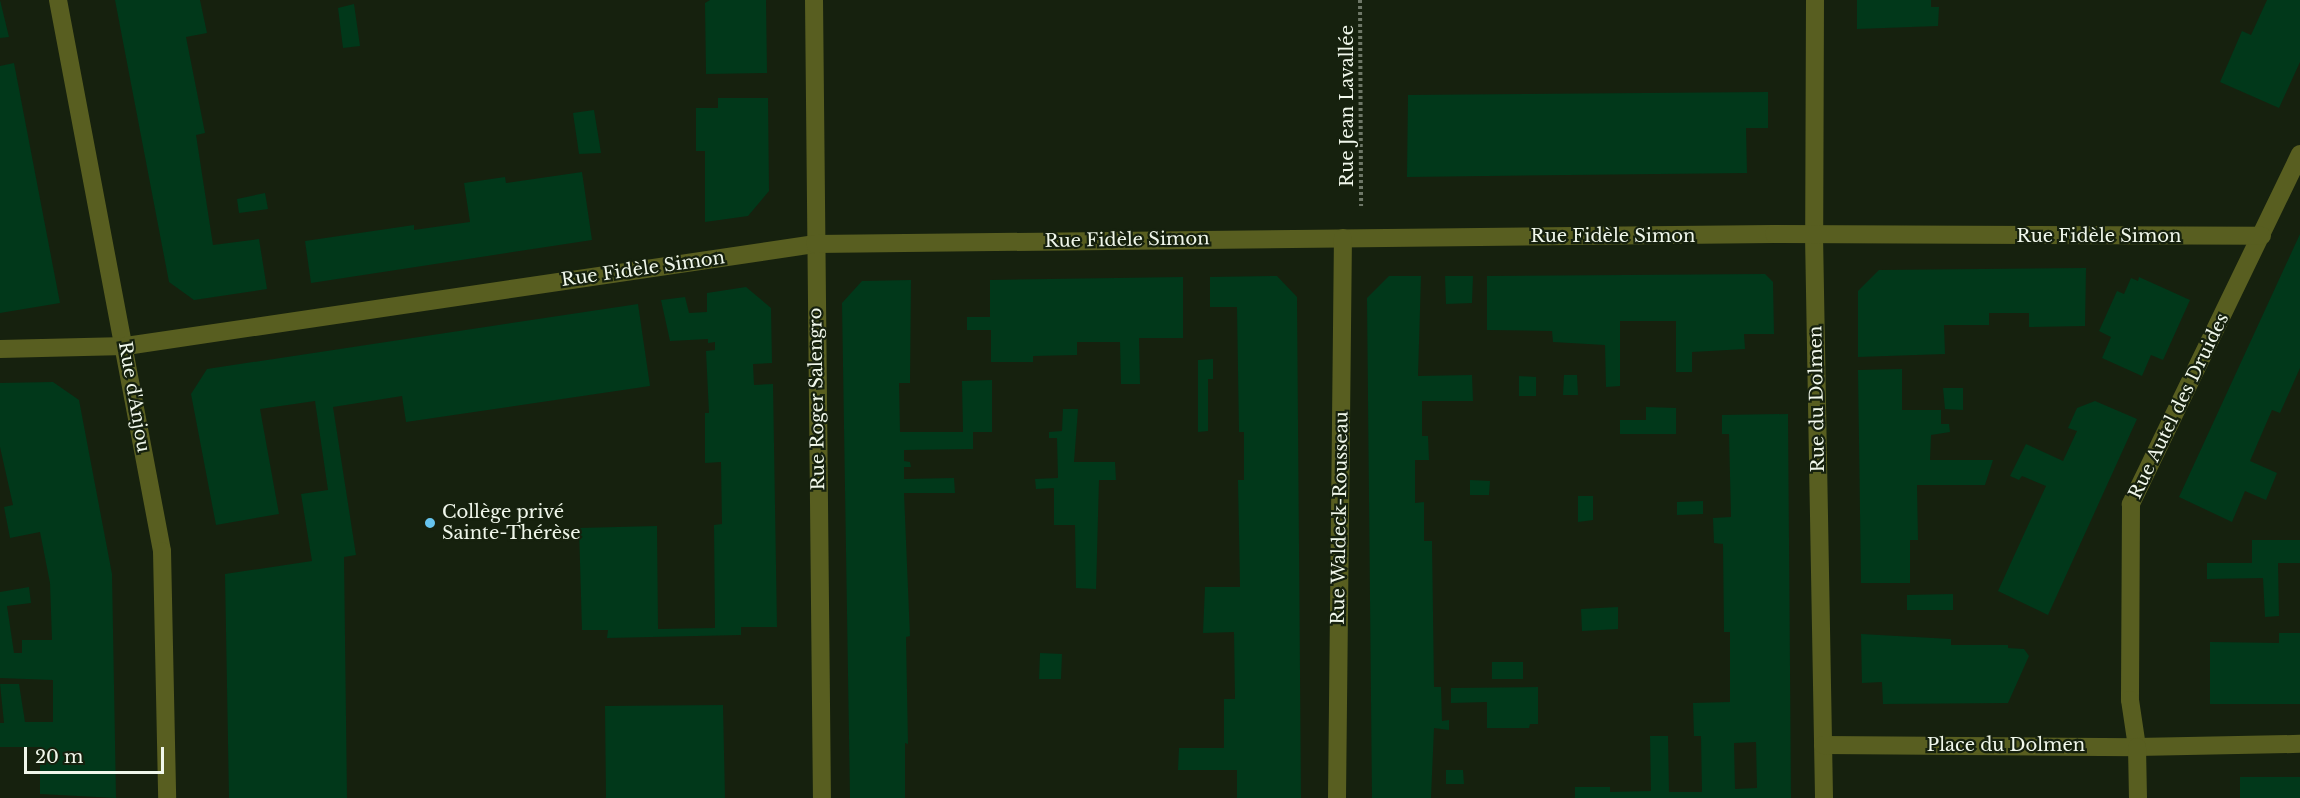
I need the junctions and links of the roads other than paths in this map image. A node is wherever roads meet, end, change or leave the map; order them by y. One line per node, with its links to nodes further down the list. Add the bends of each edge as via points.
1 (58, 0): 9 (street, Rue d'Anjou)
2 (814, 0): 8 (street, Rue Roger Salengro)
3 (1815, 0): 5 (street, Rue du Dolmen)
4 (2300, 154): 6 (street, Rue Autel des Druides)
5 (1814, 235): 6 (street, Rue Fidèle Simon); 7 (street, Rue Fidèle Simon); 12 (street, Rue du Dolmen)
6 (2262, 236): 13 (street, Rue Autel des Druides, via 2131,504 2130,700)
7 (1343, 238): 8 (street, Rue Fidèle Simon); 16 (street, Rue Waldeck-Rousseau)
8 (815, 244): 9 (street, Rue Fidèle Simon); 15 (street, Rue Roger Salengro)
9 (126, 346): 10 (street, Rue Fidèle Simon); 14 (street, Rue d'Anjou, via 162,551)
10 (0, 349)
11 (2300, 744): 13 (street, Place du Dolmen)
12 (1823, 745): 13 (street, Place du Dolmen); 17 (street, Rue du Dolmen)
13 (2137, 747): 18 (street)
14 (167, 798)
15 (822, 798)
16 (1337, 798)
17 (1824, 798)
18 (2138, 798)

